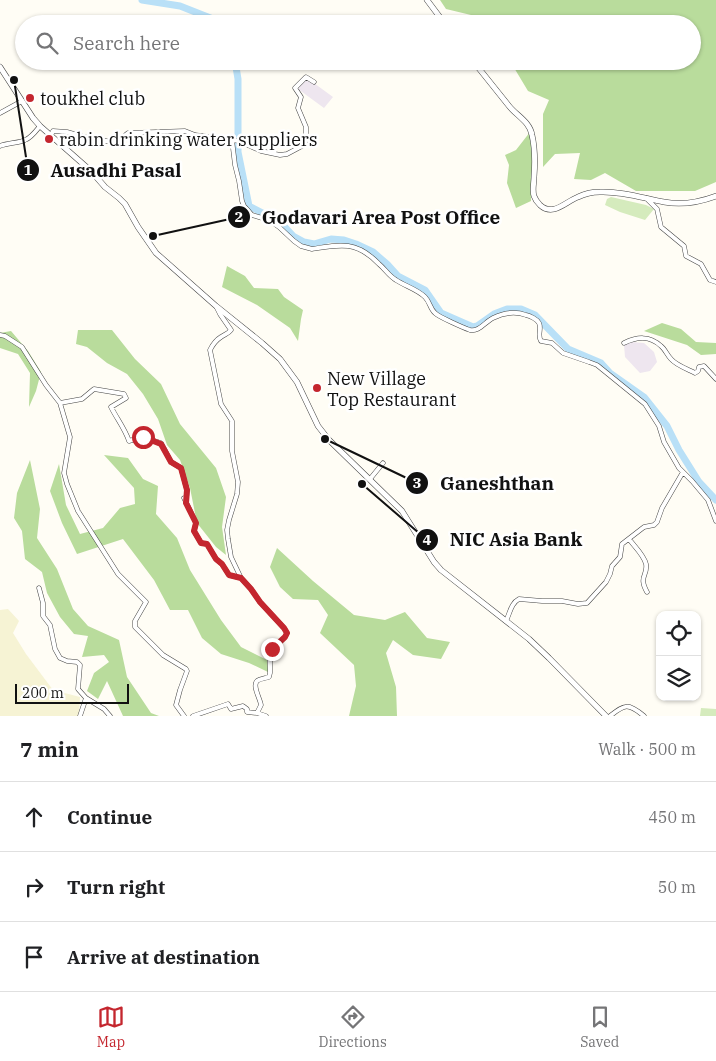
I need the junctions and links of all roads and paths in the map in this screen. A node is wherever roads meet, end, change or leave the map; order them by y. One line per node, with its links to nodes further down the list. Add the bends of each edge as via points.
1 (427, 0): 2 (street)
2 (438, 15)
3 (0, 67): 6 (street)
4 (480, 70): 13 (street, via 530,128 533,136 533,191 542,207 552,210 586,194 599,192)
5 (314, 82): 10 (street, via 306,77 295,88 301,97 298,108 306,127 306,141 302,146 280,155)
6 (22, 101): 7 (street); 8 (street)
7 (0, 113)
8 (40, 126): 9 (street); 11 (street, via 24,141)
9 (50, 135): 10 (street, via 67,132 117,142 128,133 185,131); 15 (street, via 125,204 156,254)
10 (232, 140): 21 (street, via 242,201 252,215 270,220 301,246 312,249 343,245 368,254 392,277 424,296 436,314 469,330 477,330 506,314 515,312 529,316 539,323 541,341 552,343 563,353 597,366 644,404 660,426 664,442)
11 (0, 146)
12 (716, 196): 13 (street, via 691,203)
13 (645, 197): 14 (street, via 657,210 661,227 684,246 686,256 701,264 710,280)
14 (716, 282)
15 (216, 306): 22 (street, via 280,360 297,382 318,426); 27 (street, via 231,330 215,341 210,350 221,404 232,421 232,451 238,482 227,530 232,557)
16 (0, 335): 19 (street, via 22,347)
17 (624, 343): 18 (street, via 642,338 653,340 662,346 671,360 695,372 704,366)
18 (716, 379)
19 (60, 403): 24 (street, via 82,399 94,389 124,394 126,398 111,407 129,441 143,437 161,444 171,462 181,468 187,490); 35 (street, via 70,438 64,473 67,484 78,511 118,574 146,602 135,620 135,627 164,655 186,669 176,705)
20 (383, 463): 22 (street)
21 (683, 472): 25 (street, via 708,500); 26 (street, via 657,522 644,527)
22 (370, 479): 30 (street, via 402,511 441,570)
23 (184, 498): 24 (street)
24 (186, 503): 27 (street, via 201,543 207,544 229,575)
25 (716, 521)
26 (629, 540): 29 (street, via 645,562 642,584); 30 (street, via 622,544 620,557 612,566 606,582 587,603 519,599 514,602)
27 (241, 578): 32 (street, via 287,633 270,652 269,677 256,682 261,705)
28 (39, 588): 31 (street, via 43,616 50,624 55,649 60,658 80,665 78,689)
29 (647, 592)
30 (506, 621): 38 (street)
31 (86, 698): 33 (street); 34 (street)
32 (257, 713): 36 (street, via 247,712 243,706 231,709 228,704); 37 (street)
33 (80, 716)
34 (110, 716)
35 (184, 716)
36 (194, 716)
37 (266, 716)
38 (608, 716): 39 (street, via 622,706 634,708)
39 (644, 716)

